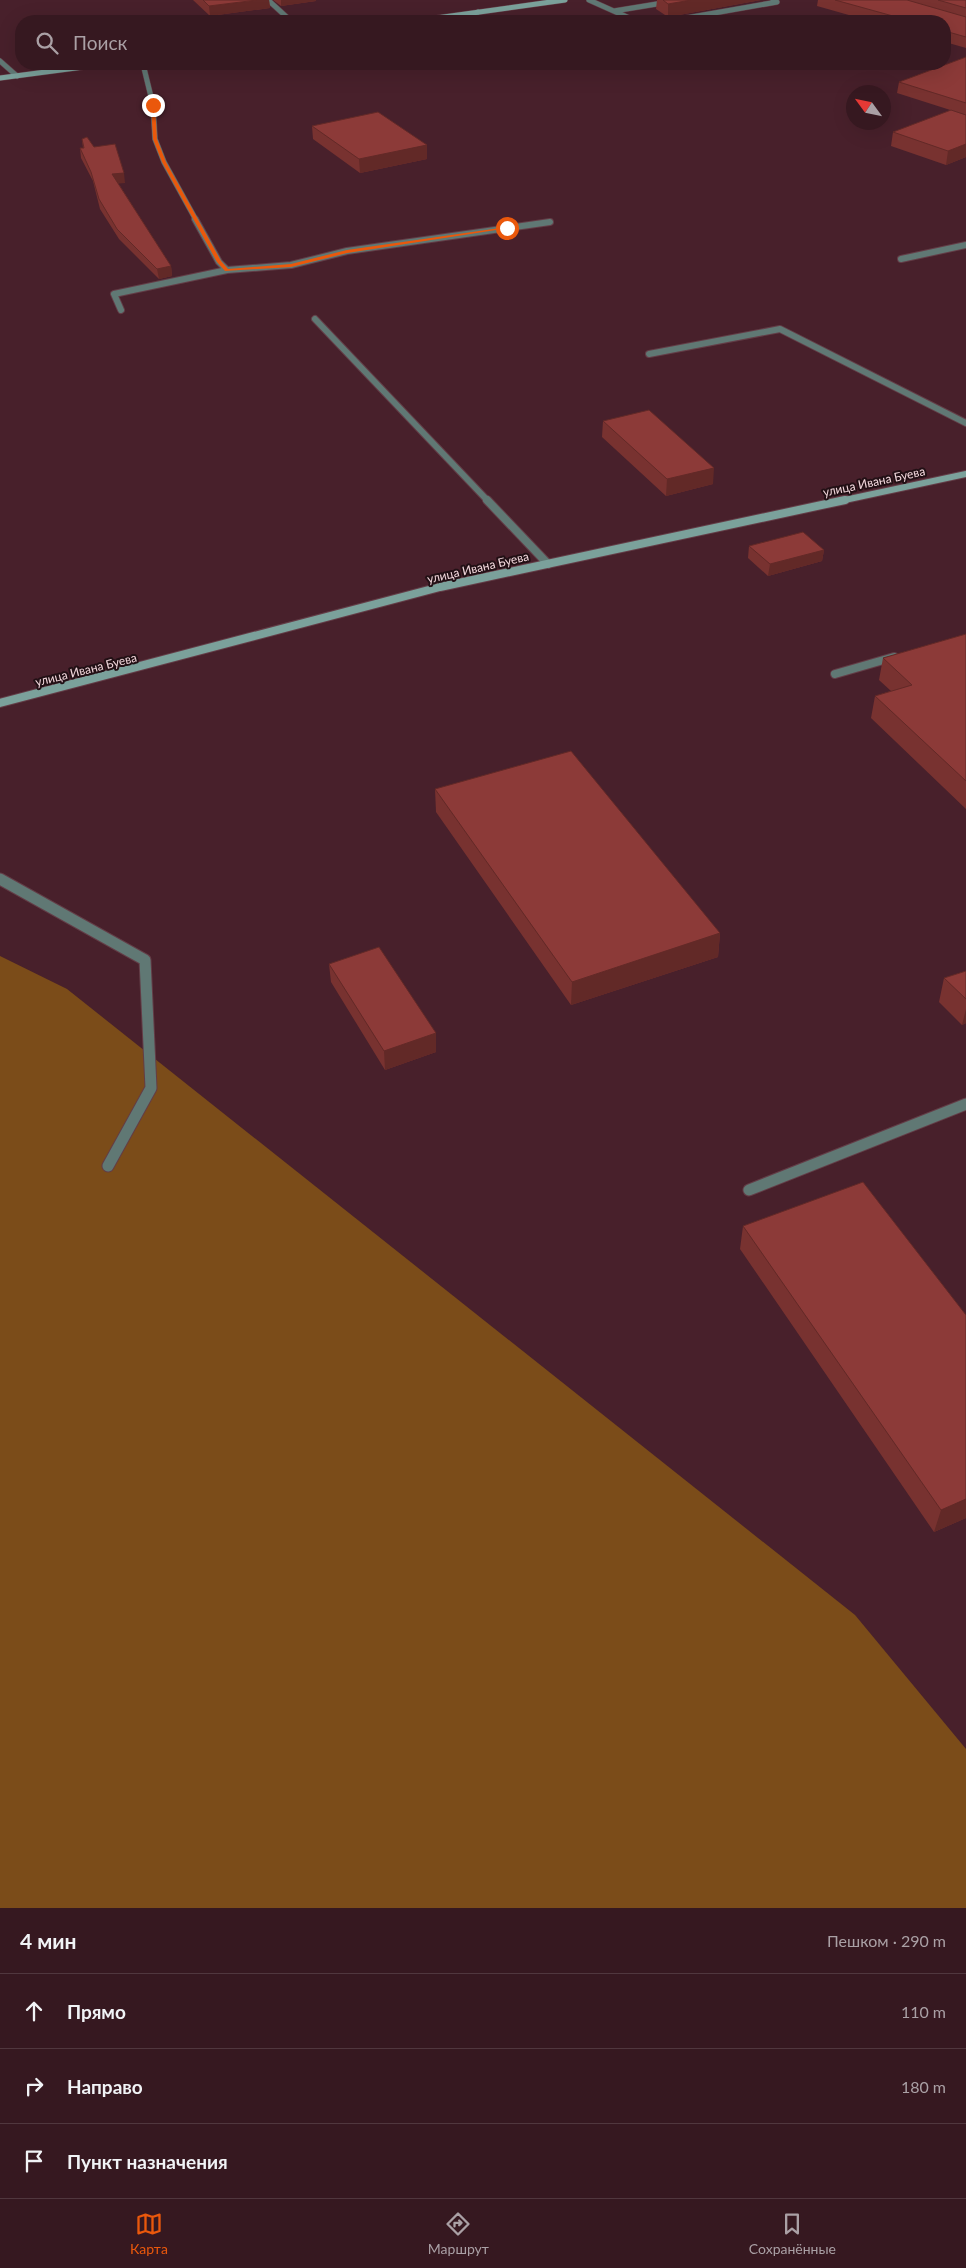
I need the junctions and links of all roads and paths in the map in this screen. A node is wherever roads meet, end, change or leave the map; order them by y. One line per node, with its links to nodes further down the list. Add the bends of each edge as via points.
1 (268, 0): 8 (street)
2 (565, 0): 7 (street)
3 (589, 0): 6 (street)
4 (681, 0): 6 (street)
5 (773, 0): 12 (street, via 777,2)
6 (614, 11): 11 (street)
7 (478, 12): 9 (street); 10 (street)
8 (284, 15)
9 (457, 15)
10 (475, 15)
11 (623, 15)
12 (703, 15)
13 (0, 61): 16 (street)
14 (62, 70): 16 (street)
15 (144, 70): 21 (street, via 153,105 155,139 164,162 219,262)
16 (17, 76): 17 (street)
17 (0, 78)
18 (550, 222): 21 (street, via 347,251 291,265)
19 (966, 245): 20 (street)
20 (901, 259)
21 (227, 270): 22 (street, via 114,294)
22 (121, 310)
23 (315, 319): 27 (street)
24 (649, 354): 25 (street, via 780,329)
25 (966, 423)
26 (966, 474): 27 (street, улица Ивана Буева)
27 (548, 564): 30 (street, улица Ивана Буева, via 440,588)
28 (900, 655): 29 (street)
29 (834, 674)
30 (0, 703)
31 (0, 880): 33 (street, via 145,960 151,1088)
32 (966, 1104): 34 (street)
33 (108, 1166)
34 (749, 1190)

